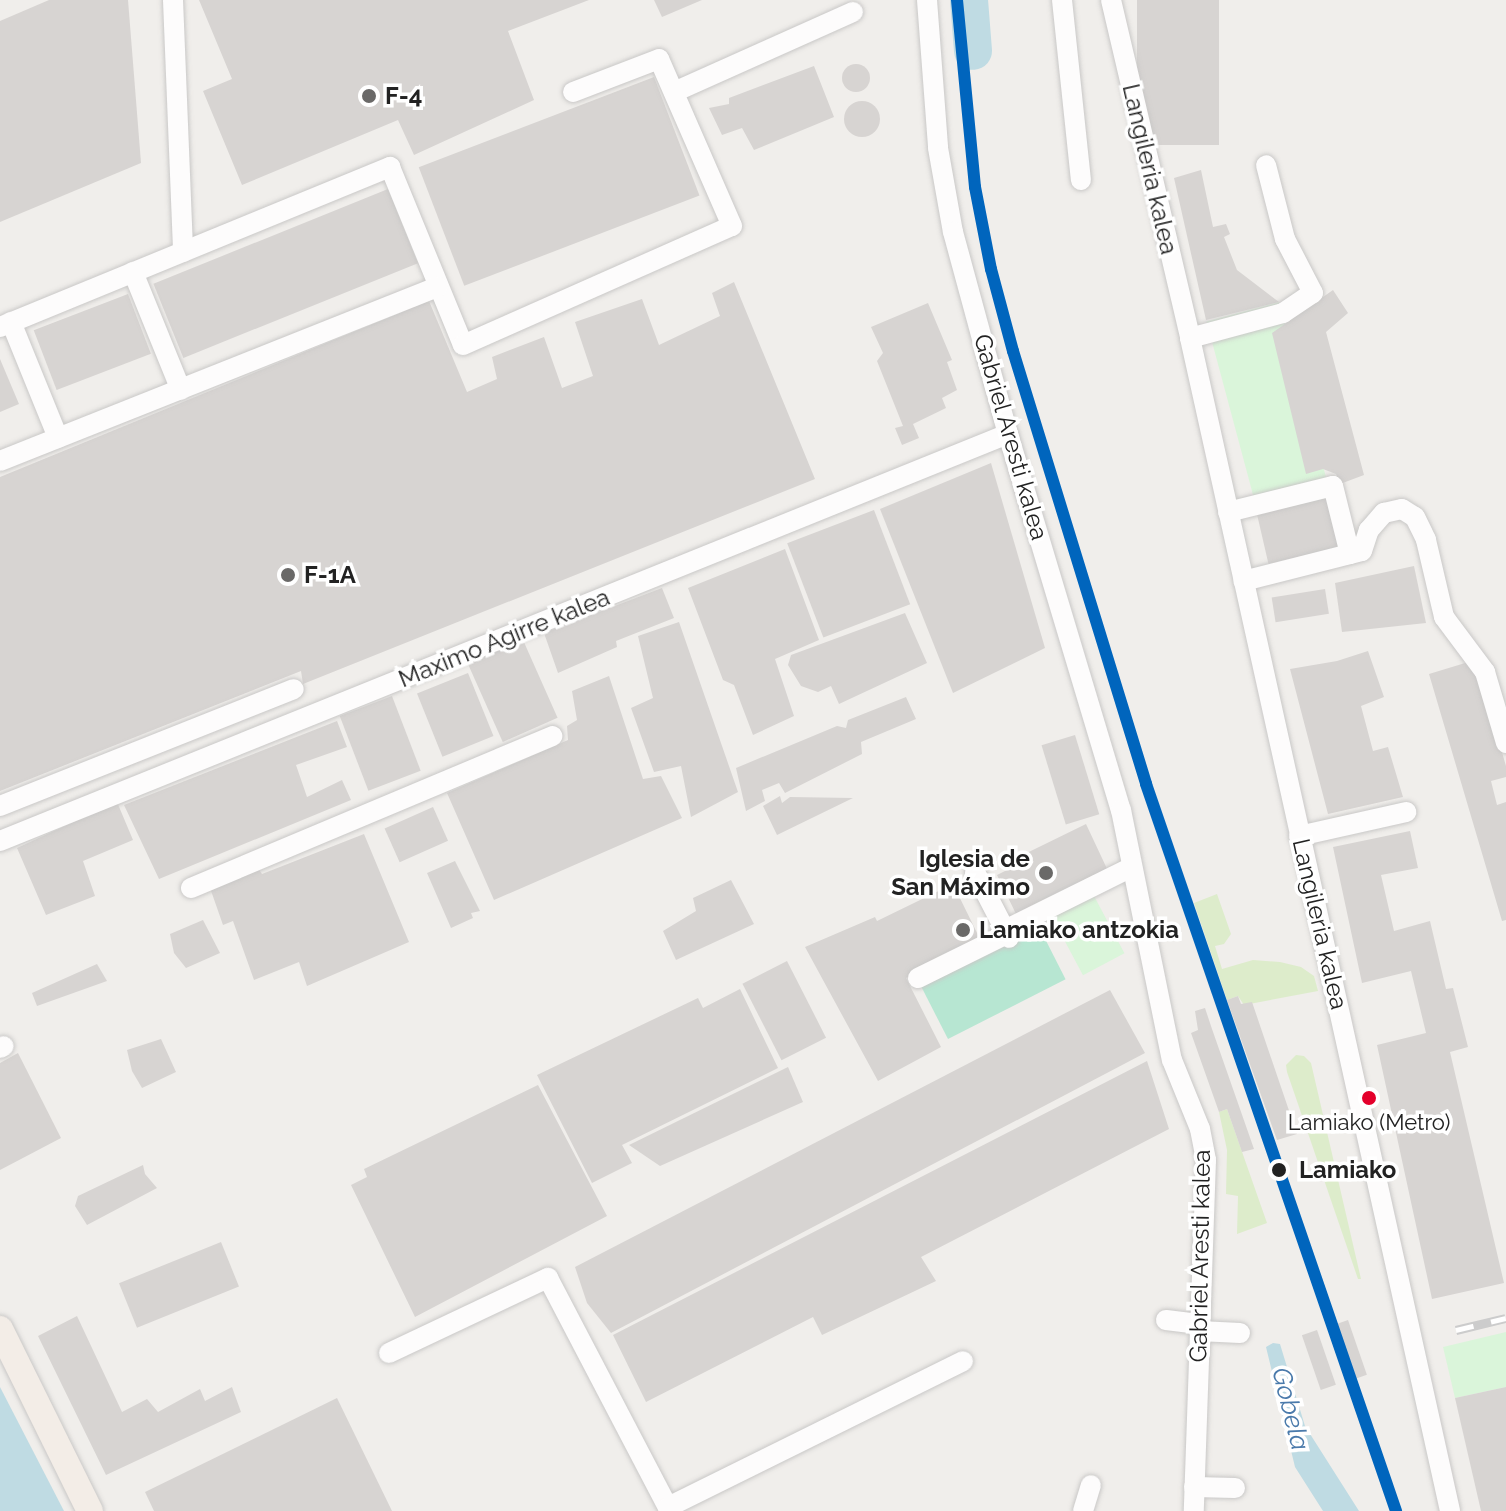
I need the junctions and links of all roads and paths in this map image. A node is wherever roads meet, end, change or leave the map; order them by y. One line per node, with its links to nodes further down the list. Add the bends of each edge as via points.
1 (173, 0): 10 (street)
2 (927, 0): 16 (street, Gabriel Aresti kalea, via 938,148 953,232)
3 (1062, 0): 9 (street)
4 (1111, 0): 14 (street, Langileria kalea)
5 (853, 12): 7 (street)
6 (573, 92): 7 (street, via 659,59)
7 (674, 92): 12 (street, via 732,226 463,345)
8 (1266, 165): 14 (street, via 1285,239 1313,293 1283,313)
9 (1081, 180)
10 (183, 252): 11 (street); 12 (street, via 390,167)
11 (133, 272): 13 (street); 15 (street)
12 (438, 287): 15 (street)
13 (6, 324): 17 (street)
14 (1190, 338): 19 (street, Langileria kalea)
15 (181, 390): 17 (street)
16 (1008, 434): 28 (street, Maximo Agirre kalea); 29 (street, Gabriel Aresti kalea, via 1121,810)
17 (58, 438): 18 (street)
18 (0, 461)
19 (1228, 512): 20 (street, via 1333,486); 21 (street, Langileria kalea)
20 (1350, 554): 21 (street); 24 (street, via 1362,551 1369,530 1384,513 1402,509 1415,517 1426,540 1444,617 1485,672)
21 (1243, 581): 27 (street, Langileria kalea)
22 (294, 689): 25 (street)
23 (552, 736): 31 (street)
24 (1506, 743)
25 (0, 806)
26 (1406, 812): 27 (street)
27 (1299, 836): 47 (street, Langileria kalea)
28 (0, 841)
29 (1132, 867): 32 (street); 35 (street, Gabriel Aresti kalea, via 1172,1060 1200,1129 1206,1160)
30 (975, 872): 32 (street)
31 (191, 888)
32 (1007, 934): 33 (street)
33 (918, 978)
34 (1166, 1320): 35 (street)
35 (1199, 1328): 37 (street); 41 (street, Gabriel Aresti kalea)
36 (0, 1329): 44 (main road)
37 (1240, 1333)
38 (389, 1353): 43 (street, via 548,1278)
39 (963, 1361): 43 (street)
40 (1091, 1485): 45 (street)
41 (1194, 1487): 42 (street); 46 (street, Gabriel Aresti kalea)
42 (1235, 1488)
43 (669, 1509)
44 (90, 1511)
45 (1083, 1511)
46 (1194, 1511)
47 (1450, 1511)

